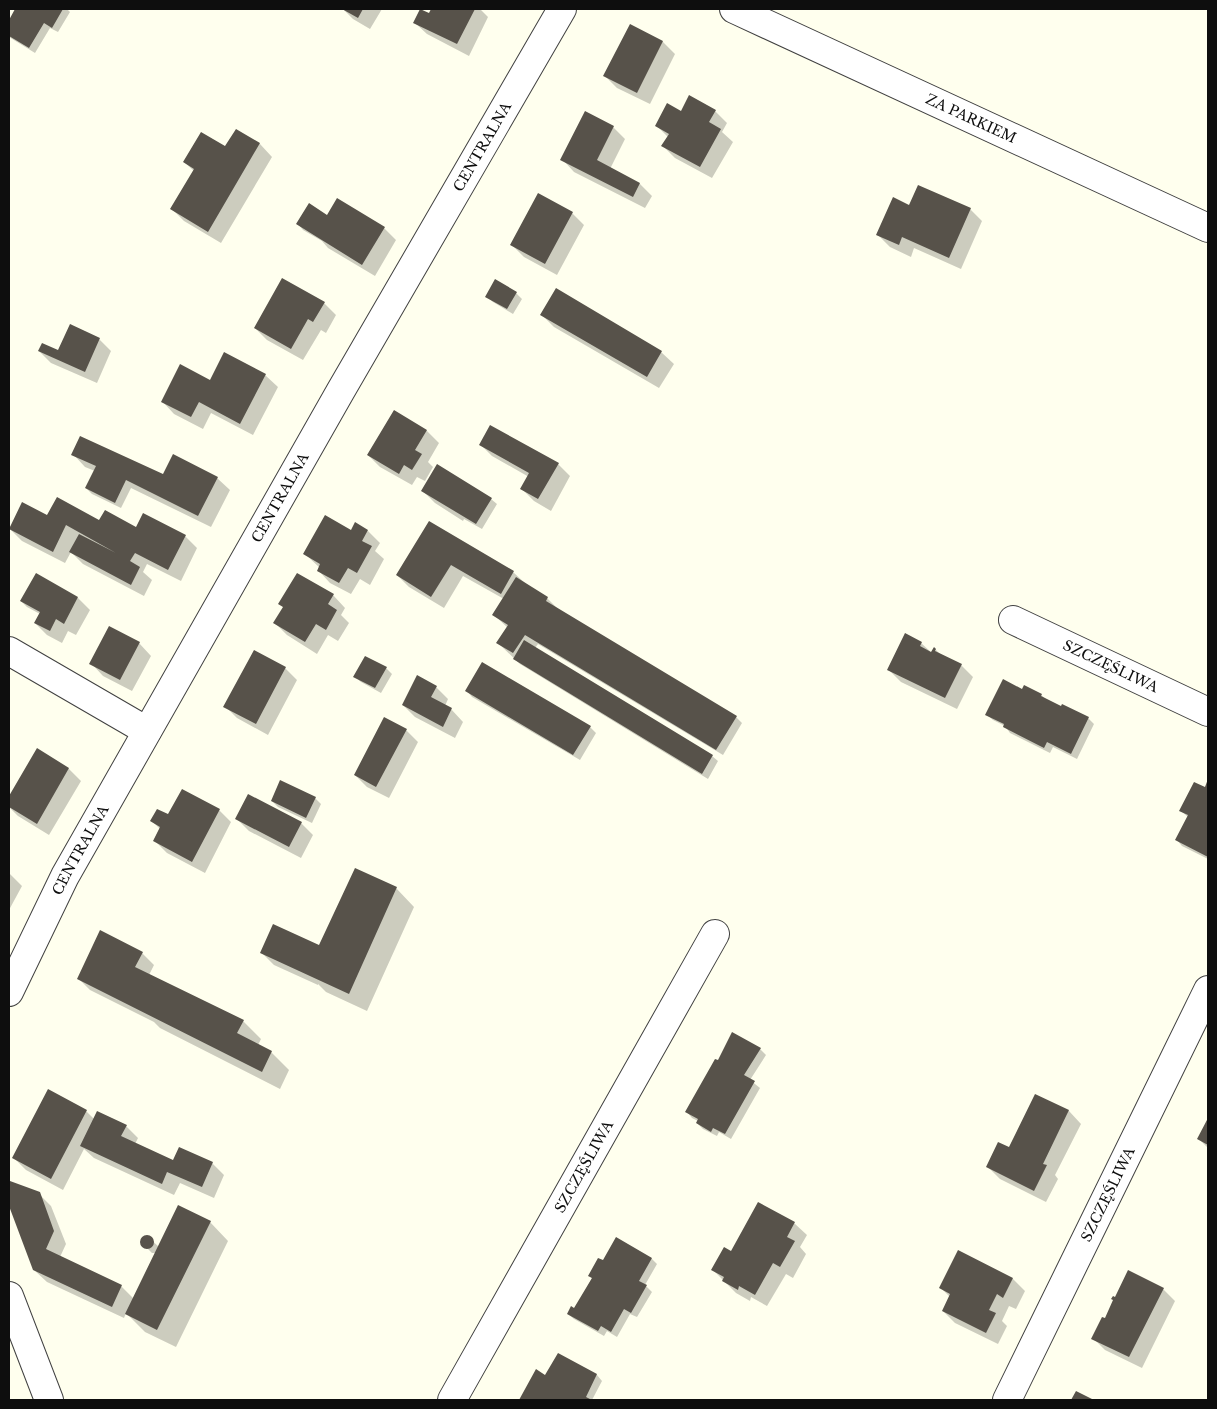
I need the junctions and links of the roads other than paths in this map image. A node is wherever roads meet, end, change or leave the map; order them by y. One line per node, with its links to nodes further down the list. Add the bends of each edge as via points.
1 (562, 9): 7 (street, CENTRALNA)
2 (734, 9): 3 (street, ZA PARKIEM)
3 (1208, 228)
4 (1013, 620): 6 (street, SZCZĘŚLIWA)
5 (9, 651): 7 (street)
6 (1208, 712)
7 (147, 731): 10 (street, CENTRALNA, via 64,876)
8 (715, 934): 13 (street, SZCZĘŚLIWA)
9 (1208, 990): 14 (street, SZCZĘŚLIWA)
10 (9, 992)
11 (9, 1296): 12 (street)
12 (49, 1400)
13 (452, 1400)
14 (1008, 1400)

